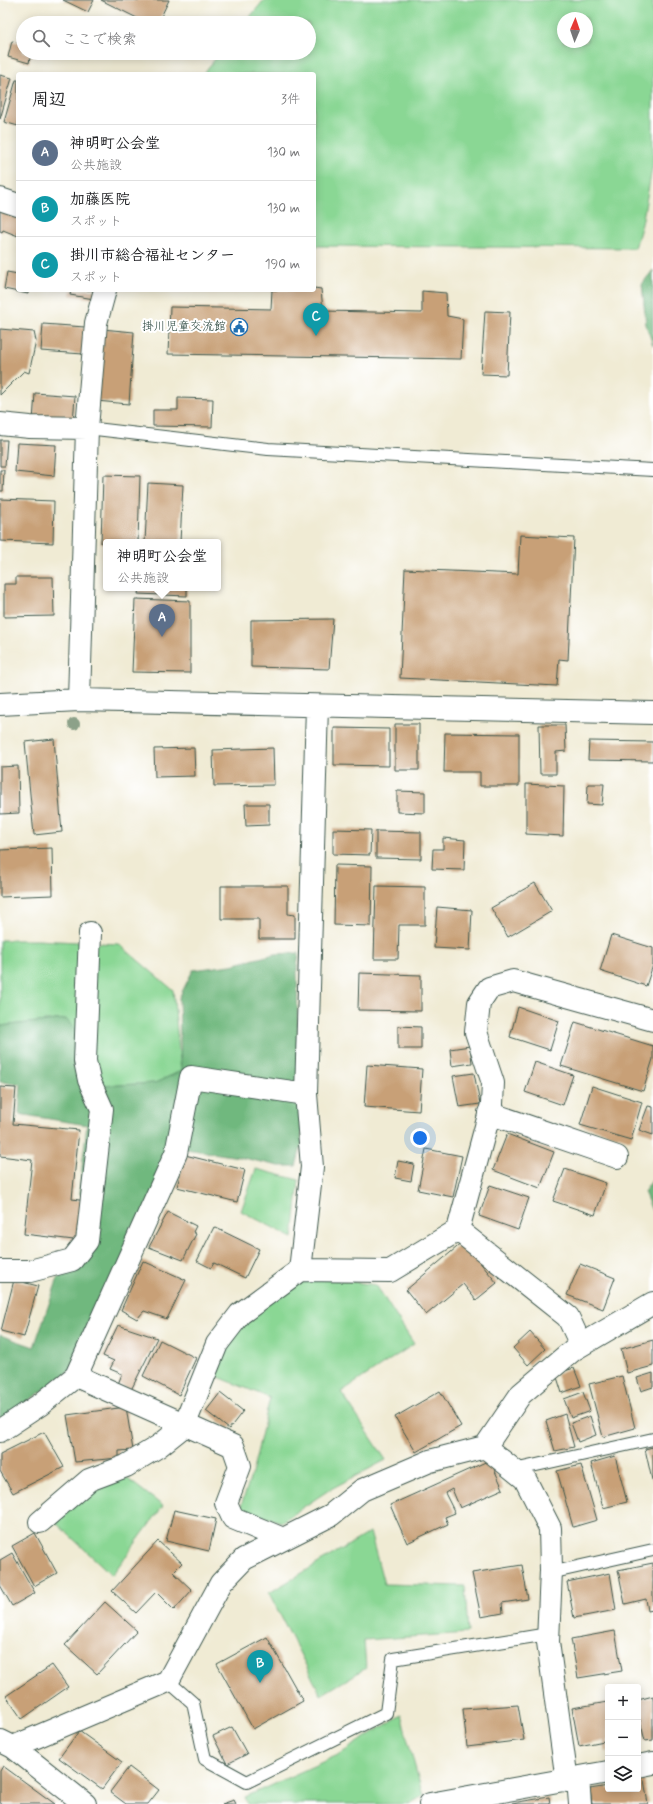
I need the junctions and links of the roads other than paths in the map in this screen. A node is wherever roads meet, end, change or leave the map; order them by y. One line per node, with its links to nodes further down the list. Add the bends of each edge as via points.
1 (0, 199): 2 (street)
2 (16, 204)
3 (104, 292): 5 (street, via 96,323)
4 (0, 424): 5 (street, via 30,428)
5 (87, 428): 6 (lane, via 268,449); 7 (street)
6 (653, 470)
7 (79, 700): 8 (street); 9 (street)
8 (0, 704)
9 (317, 706): 10 (street); 13 (street)
10 (653, 713)
11 (90, 933): 18 (street, via 85,1061 89,1080 102,1109 87,1241 72,1260 30,1271)
12 (653, 1020): 14 (street, via 513,981 489,988 479,1003 476,1032 493,1083)
13 (306, 1094): 17 (street, via 312,1167); 21 (street, via 191,1077 176,1153)
14 (489, 1113): 15 (street); 16 (street)
15 (617, 1158)
16 (458, 1230): 17 (street, via 390,1271); 20 (street, via 568,1317)
17 (300, 1270): 22 (street, via 240,1314 217,1344)
18 (0, 1271)
19 (653, 1303): 20 (street)
20 (581, 1345): 25 (street, via 522,1394)
21 (76, 1376): 22 (street); 23 (street)
22 (184, 1426): 27 (street, via 159,1446 126,1466 89,1480); 28 (street, via 233,1446 240,1466 226,1503 233,1518)
23 (0, 1432)
24 (653, 1440): 26 (lane)
25 (485, 1446): 26 (street); 28 (street, via 430,1461 362,1490 331,1515)
26 (514, 1470): 30 (street, via 525,1479 550,1528)
27 (40, 1522)
28 (282, 1539): 32 (street, via 244,1559 221,1583)
29 (653, 1550): 30 (lane)
30 (550, 1573): 31 (street)
31 (548, 1634): 32 (lane, via 394,1659 386,1714 247,1782 205,1759 193,1703); 37 (street)
32 (168, 1681): 33 (street)
33 (6, 1743): 38 (street)
34 (653, 1763): 35 (street)
35 (641, 1765)
36 (605, 1773): 37 (street)
37 (572, 1780): 39 (street); 40 (street)
38 (84, 1804)
39 (430, 1804)
40 (580, 1804)

